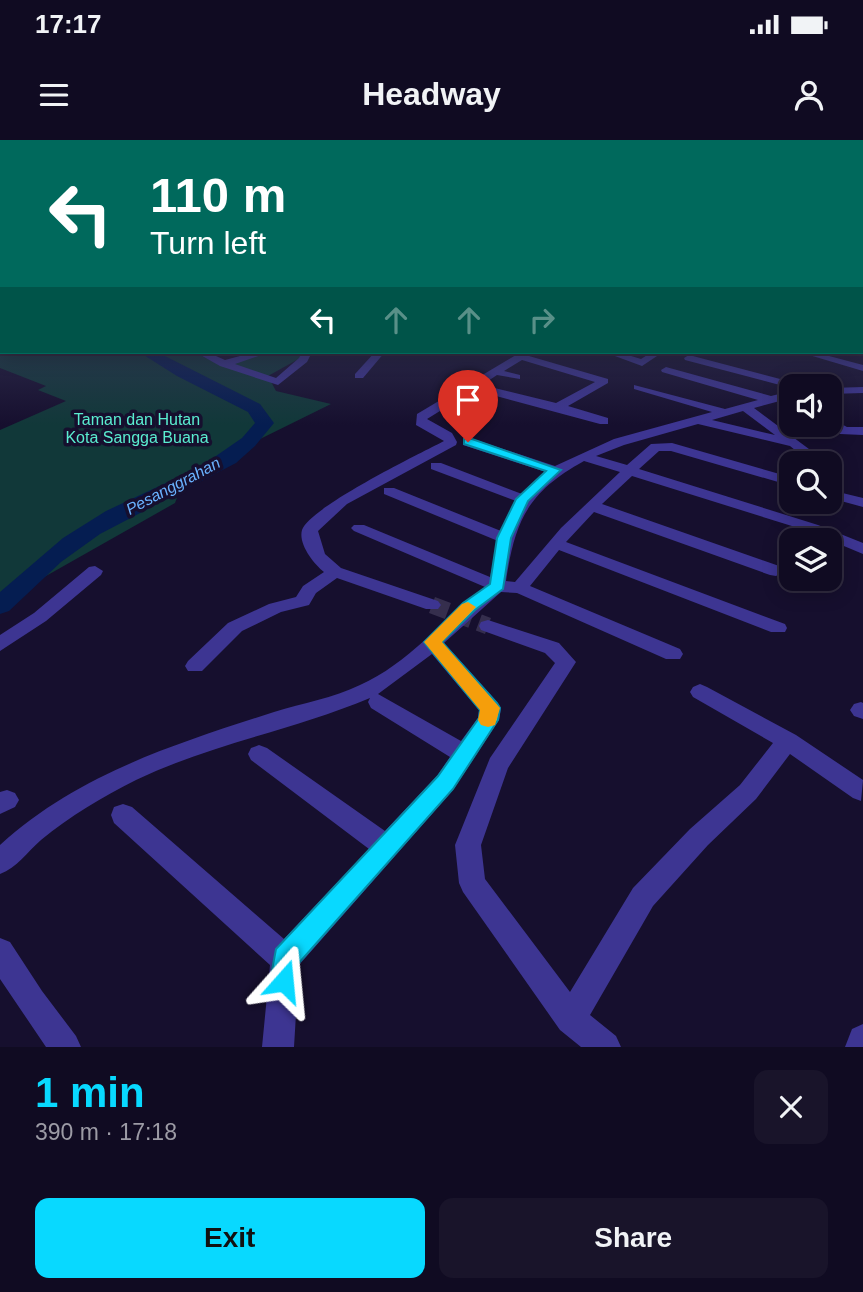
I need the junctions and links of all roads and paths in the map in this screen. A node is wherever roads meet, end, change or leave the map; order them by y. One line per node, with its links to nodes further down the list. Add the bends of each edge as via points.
1 (204, 354): 12 (street)
2 (258, 354): 12 (street)
3 (306, 354): 12 (street, via 278,383)
4 (378, 354): 18 (street)
5 (524, 354): 11 (street); 27 (street, via 604,381)
6 (615, 354): 7 (street, via 642,363)
7 (655, 354)
8 (811, 354): 13 (street)
9 (861, 354): 13 (street)
10 (689, 358): 22 (street)
11 (508, 363): 16 (street); 17 (street)
12 (224, 364)
13 (846, 364): 14 (street)
14 (863, 369)
15 (666, 370): 26 (street)
16 (494, 371): 19 (street); 20 (street)
17 (545, 372)
18 (359, 376)
19 (516, 377)
20 (470, 385): 27 (street); 53 (street, via 421,417 421,422 451,442 342,501 310,530 322,565)
21 (638, 387): 29 (street)
22 (779, 389)
23 (842, 393): 25 (street)
24 (779, 396): 26 (street)
25 (861, 396)
26 (769, 399): 28 (street)
27 (560, 406): 31 (street)
28 (745, 407): 29 (street); 35 (street)
29 (726, 413): 30 (street)
30 (697, 420): 35 (street); 37 (street, via 619,442)
31 (604, 421)
32 (863, 430): 33 (street)
33 (842, 431)
34 (468, 442): 40 (street)
35 (796, 444): 36 (street)
36 (805, 451)
37 (587, 457): 39 (street); 40 (street)
38 (436, 466): 44 (street)
39 (626, 469): 41 (street, via 656,447 666,446); 46 (street); 50 (street, via 813,528)
40 (554, 470): 44 (street)
41 (779, 478)
42 (388, 491): 48 (street)
43 (842, 497): 45 (street)
44 (523, 499): 48 (street)
45 (863, 503)
46 (592, 506): 49 (street); 52 (street)
47 (359, 528): 54 (street)
48 (504, 538): 54 (street)
49 (557, 544): 55 (street); 58 (street)
50 (863, 549)
51 (95, 571): 60 (street)
52 (776, 571)
53 (335, 572): 56 (street); 62 (street, via 309,590 303,601 275,607 235,627)
54 (497, 586): 55 (street); 59 (street)
55 (520, 588): 61 (street)
56 (432, 606)
57 (488, 626): 74 (street, via 552,648 566,662 498,765 468,845 472,883)
58 (778, 628)
59 (432, 642): 67 (street, via 490,708 488,720); 71 (street, via 374,688 155,759 85,795 23,838)
60 (0, 643)
61 (673, 654)
62 (195, 666)
63 (700, 692): 65 (street)
64 (378, 702): 67 (street)
65 (788, 741): 68 (street); 74 (street, via 748,792 643,897)
66 (259, 754): 70 (street)
67 (464, 754): 70 (street)
68 (861, 791)
69 (123, 815): 73 (street)
70 (388, 848): 73 (street)
71 (0, 862)
72 (0, 952): 76 (street)
73 (285, 959): 77 (street)
74 (571, 1019): 78 (street)
75 (863, 1040): 79 (street)
76 (65, 1047)
77 (278, 1047)
78 (605, 1047)
79 (861, 1047)

